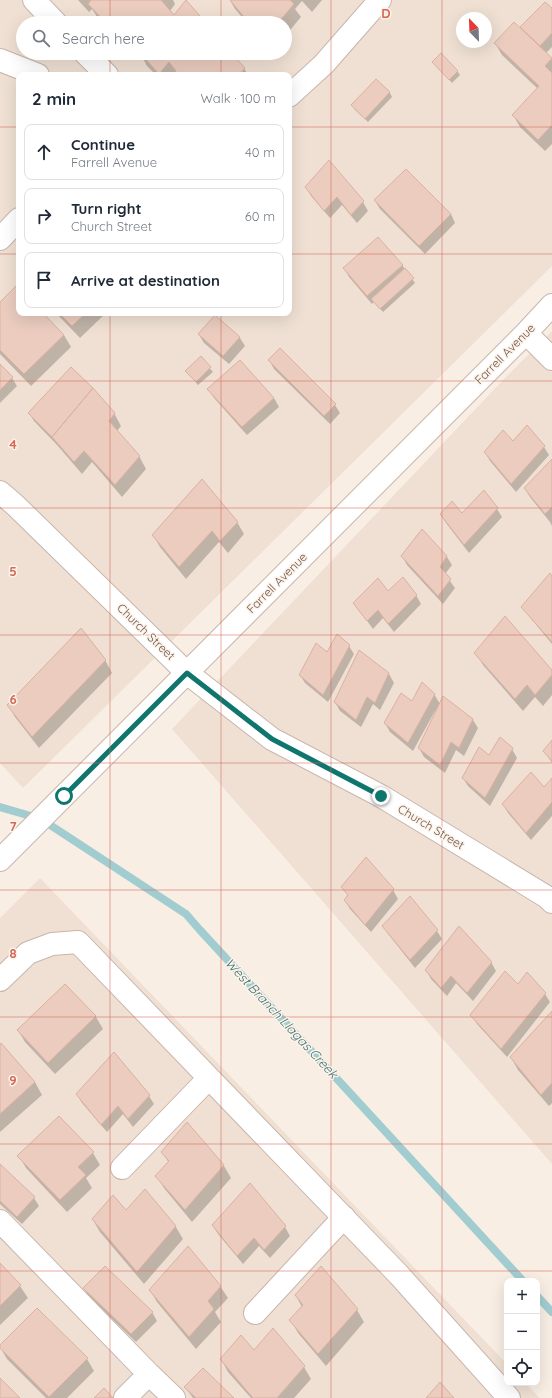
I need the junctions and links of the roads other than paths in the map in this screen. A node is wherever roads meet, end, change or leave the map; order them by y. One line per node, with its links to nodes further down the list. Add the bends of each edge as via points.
1 (34, 0): 3 (street)
2 (380, 0): 8 (street, via 324,64)
3 (49, 16)
4 (0, 60): 6 (street)
5 (92, 60): 7 (street)
6 (30, 72)
7 (104, 72)
8 (292, 93)
9 (16, 222): 10 (street)
10 (0, 239)
11 (552, 306): 12 (street, Farrell Avenue)
12 (526, 333): 13 (street); 15 (street, Farrell Avenue)
13 (552, 359)
14 (0, 492): 15 (street, Church Street, via 16,504)
15 (187, 673): 16 (street, Farrell Avenue); 17 (street, Church Street, via 272,739 381,796)
16 (0, 860)
17 (550, 897)
18 (0, 980): 19 (street, via 28,953 52,944 78,942)
19 (209, 1078): 20 (street); 21 (street)
20 (122, 1168)
21 (344, 1217): 23 (street); 27 (street, via 399,1274)
22 (0, 1221): 24 (street)
23 (255, 1313)
24 (149, 1374): 25 (street); 26 (street)
25 (125, 1398)
26 (174, 1398)
27 (509, 1398)

